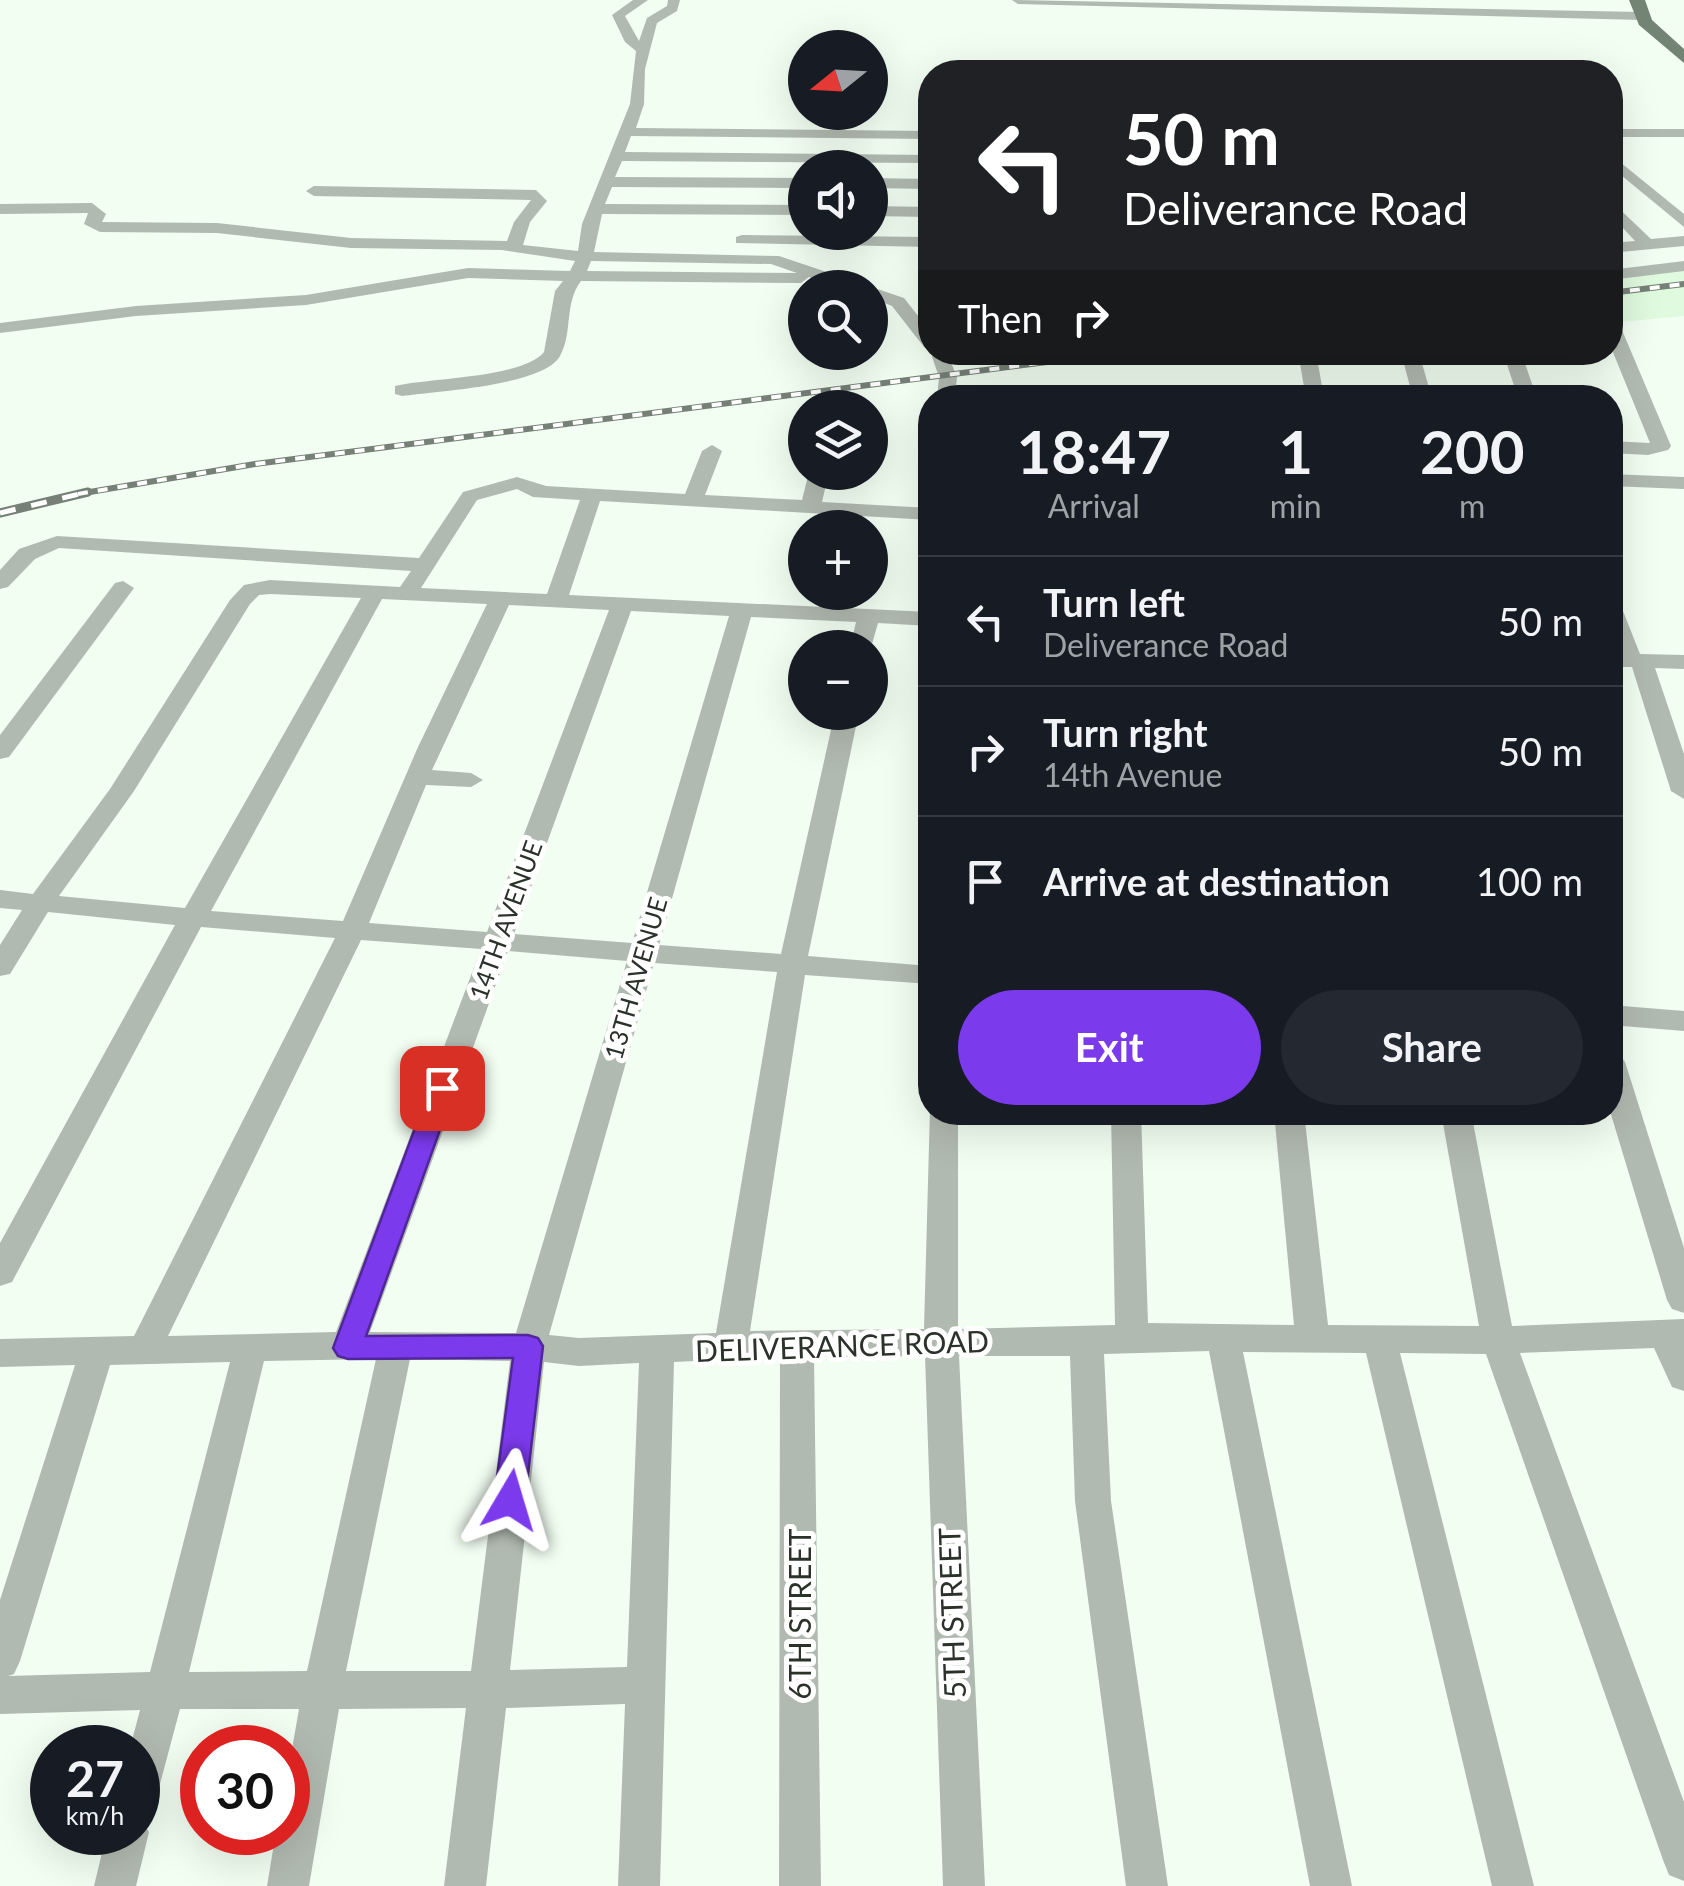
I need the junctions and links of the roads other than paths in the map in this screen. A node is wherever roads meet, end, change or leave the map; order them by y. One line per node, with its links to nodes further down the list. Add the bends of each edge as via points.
1 (674, 0): 5 (street, via 674,8 651,21)
2 (1018, 0): 4 (street)
3 (640, 2): 5 (street, via 618,15)
4 (1639, 8): 6 (main road)
5 (637, 46): 7 (street, via 637,104)
6 (1684, 58)
7 (627, 132): 9 (street); 12 (street)
8 (1623, 133): 10 (street, via 1660,133)
9 (918, 135)
10 (1681, 141): 11 (street)
11 (1623, 152)
12 (615, 156): 13 (street); 15 (street)
13 (918, 159)
14 (1623, 164): 26 (street)
15 (605, 182): 16 (street); 20 (street)
16 (788, 183)
17 (888, 183): 18 (street)
18 (918, 184)
19 (314, 191): 32 (street, via 536,195 539,201 514,236)
20 (596, 208): 22 (street); 33 (street, via 596,238)
21 (0, 209): 32 (street, via 92,208 98,214 92,224 100,227)
22 (788, 210)
23 (888, 211): 24 (street)
24 (918, 212)
25 (1623, 218): 30 (street)
26 (1684, 222)
27 (691, 240): 28 (street)
28 (918, 242)
29 (1684, 242): 30 (street)
30 (1648, 245): 31 (street)
31 (1623, 247)
32 (515, 248): 33 (street)
33 (585, 256): 35 (street, via 773,259); 37 (street)
34 (1684, 266): 36 (street)
35 (800, 270)
36 (1623, 273)
37 (576, 276): 38 (street); 40 (street, via 468,273 306,300); 43 (street, via 564,290 552,352 544,362 493,380)
38 (788, 279)
39 (888, 298): 41 (street)
40 (0, 328)
41 (918, 328)
42 (1623, 354): 44 (street, via 1661,446)
43 (402, 390)
44 (1623, 448)
45 (712, 451): 50 (street)
46 (1623, 481): 47 (street)
47 (1681, 488)
48 (815, 490): 51 (street)
49 (593, 493): 50 (street); 53 (street, via 533,491 536,486 517,482 470,496); 59 (street)
50 (693, 500): 51 (street)
51 (811, 506): 52 (street)
52 (918, 513)
53 (424, 564): 54 (street, via 57,542 27,554); 57 (street)
54 (0, 582)
55 (123, 588): 68 (street)
56 (375, 592): 57 (street); 73 (street, via 270,587 246,594 121,791); 74 (street)
57 (407, 593): 58 (street)
58 (500, 601): 59 (street); 69 (street)
59 (555, 603): 60 (street)
60 (622, 605): 61 (street); 76 (street, 14TH AVENUE)
61 (742, 610): 62 (street); 77 (street, 13TH AVENUE)
62 (868, 617): 63 (street); 64 (street)
63 (918, 618)
64 (865, 630)
65 (1627, 660): 66 (street); 71 (street)
66 (1684, 662)
67 (843, 730): 78 (street)
68 (0, 752)
69 (417, 777): 70 (street); 75 (street)
70 (471, 780)
71 (1684, 791)
72 (0, 899): 73 (street)
73 (40, 903): 74 (street); 79 (street)
74 (192, 918): 75 (street); 88 (street)
75 (352, 931): 76 (street); 106 (street)
76 (497, 939): 77 (street); 102 (street, 14TH AVENUE)
77 (642, 953): 78 (street); 100 (street, 13TH AVENUE)
78 (793, 962): 80 (street); 103 (street)
79 (0, 967)
80 (918, 974)
81 (1623, 1017): 82 (street)
82 (1684, 1020)
83 (1623, 1104): 89 (street)
84 (943, 1125): 93 (street, 5TH STREET)
85 (1126, 1125): 91 (street)
86 (1290, 1125): 92 (street)
87 (1458, 1125): 96 (street)
88 (0, 1272)
89 (1684, 1300)
90 (1675, 1333): 96 (street, DELIVERANCE ROAD); 108 (street)
91 (1132, 1337): 94 (street, DELIVERANCE ROAD); 97 (street, DELIVERANCE ROAD)
92 (1312, 1338): 94 (street, DELIVERANCE ROAD); 95 (street, DELIVERANCE ROAD)
93 (941, 1340): 97 (street, DELIVERANCE ROAD); 98 (street, DELIVERANCE ROAD); 123 (street, 5TH STREET)
94 (1224, 1340): 125 (street)
95 (1380, 1340): 96 (street, DELIVERANCE ROAD); 126 (street)
96 (1498, 1340): 117 (street)
97 (1086, 1342): 124 (street, via 1093,1501)
98 (797, 1343): 103 (street, DELIVERANCE ROAD); 122 (street, 6TH STREET)
99 (396, 1345): 100 (street, DELIVERANCE ROAD); 102 (street, DELIVERANCE ROAD); 112 (street)
100 (528, 1346): 104 (street, DELIVERANCE ROAD); 113 (street, 13TH AVENUE)
101 (251, 1347): 102 (street, DELIVERANCE ROAD); 106 (street, DELIVERANCE ROAD); 111 (street)
102 (348, 1348)
103 (730, 1348): 104 (street, DELIVERANCE ROAD)
104 (657, 1350): 110 (street)
105 (97, 1351): 106 (street, DELIVERANCE ROAD); 107 (street, DELIVERANCE ROAD); 109 (street)
106 (144, 1351)
107 (0, 1352)
108 (1684, 1377)
109 (0, 1660)
110 (648, 1685): 113 (street); 121 (street)
111 (165, 1688): 112 (street); 114 (street); 115 (street)
112 (322, 1692): 113 (street); 119 (street)
113 (486, 1692): 120 (street, 13TH AVENUE)
114 (0, 1695)
115 (156, 1725)
116 (122, 1855): 118 (street)
117 (1684, 1860)
118 (114, 1886)
119 (288, 1886)
120 (465, 1886)
121 (639, 1886)
122 (800, 1886)
123 (964, 1886)
124 (1147, 1886)
125 (1331, 1886)
126 (1513, 1886)

